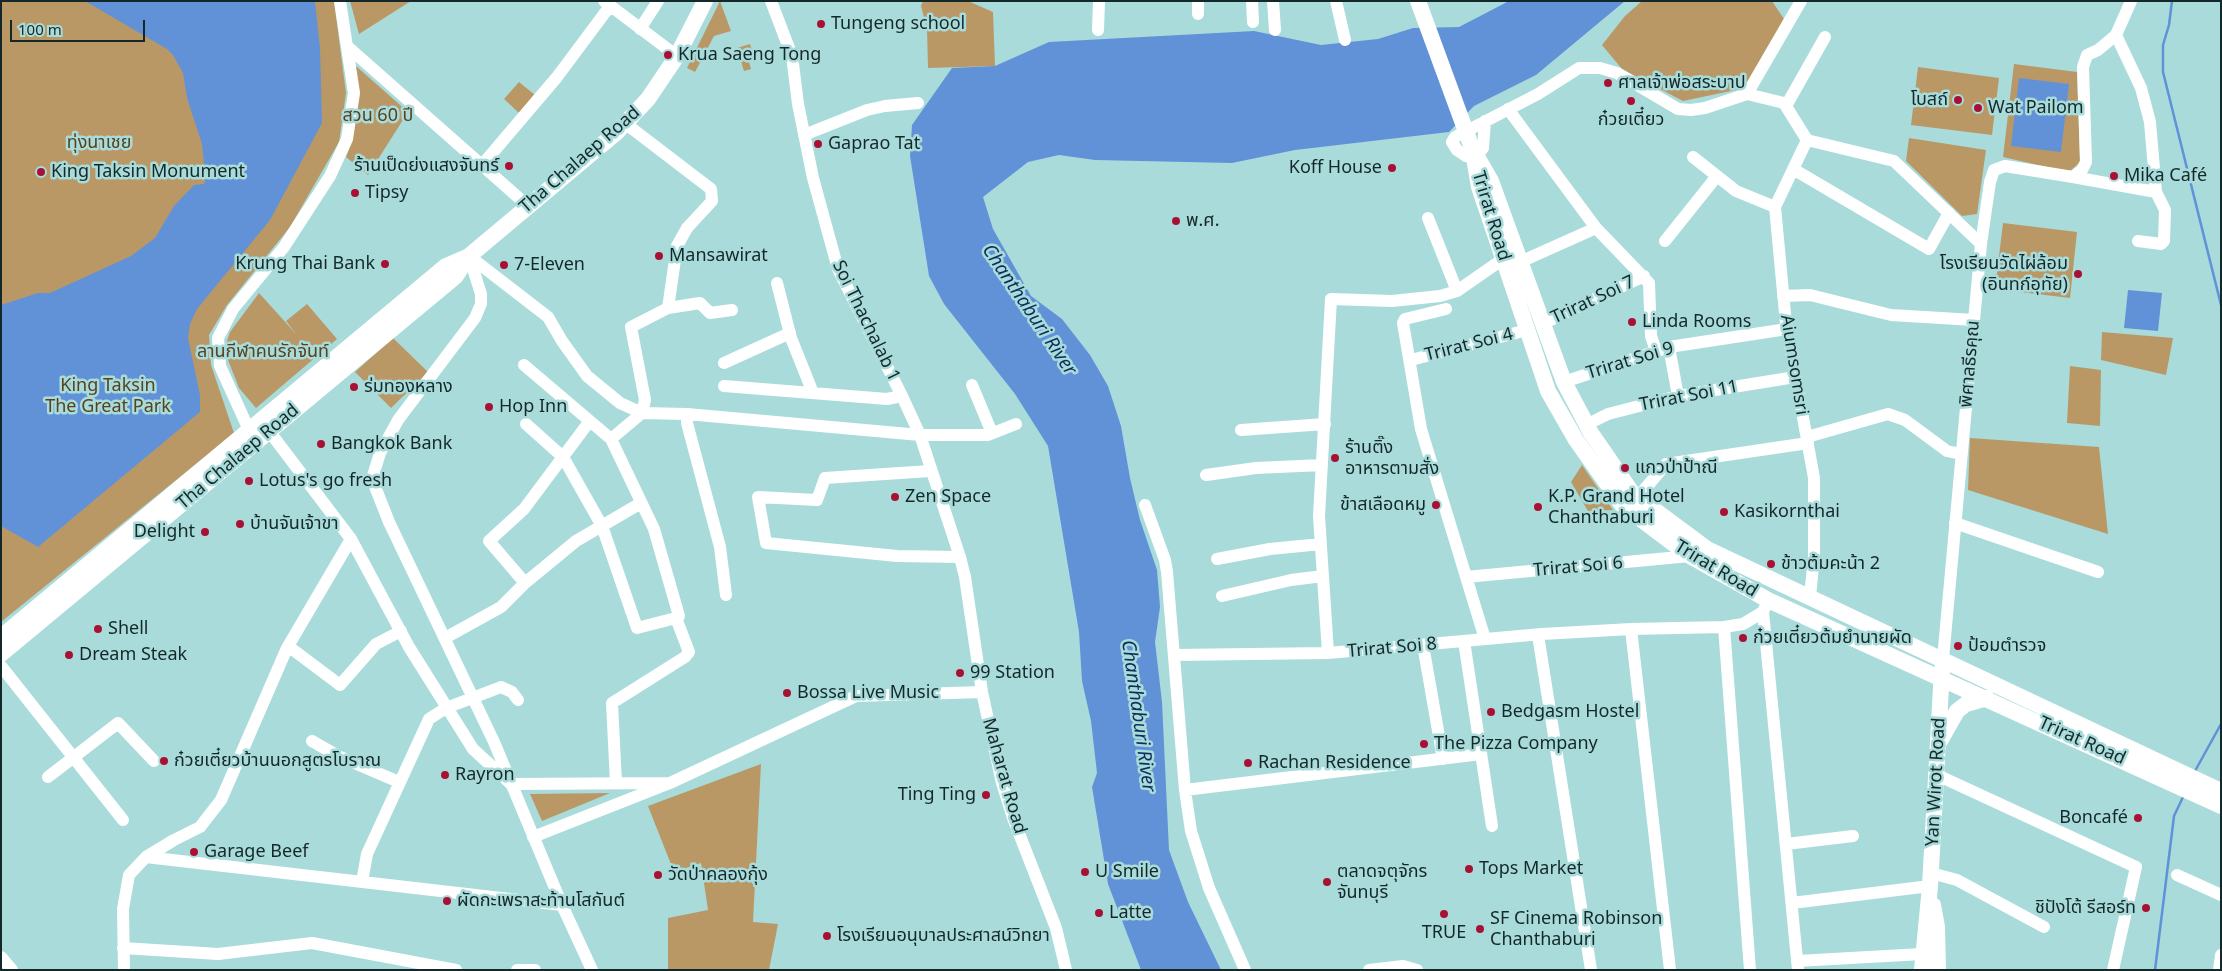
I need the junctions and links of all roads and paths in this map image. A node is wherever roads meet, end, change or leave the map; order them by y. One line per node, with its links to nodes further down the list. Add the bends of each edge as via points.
1 (340, 1): 22 (street)
2 (658, 1): 16 (street)
3 (706, 1): 23 (main road, Tha Chalaep Road)
4 (771, 1): 30 (street, Soi Thachalab 1, via 792,56)
5 (1099, 1): 17 (street)
6 (1198, 1): 14 (street)
7 (1252, 1): 15 (street)
8 (1273, 1): 18 (street)
9 (1336, 1): 21 (street)
10 (1418, 1): 32 (main road, Trirat Road)
11 (1801, 1): 24 (street)
12 (2131, 1): 19 (street)
13 (607, 4): 16 (street); 34 (street, via 557,77)
14 (1198, 14)
15 (1253, 22)
16 (640, 29): 23 (street)
17 (1098, 30)
18 (1275, 30)
19 (2116, 36): 37 (street, via 2087,55 2083,67 2086,162); 38 (street, via 2141,88 2150,122)
20 (1825, 37): 26 (street)
21 (1345, 40)
22 (348, 47): 34 (street); 84 (street, via 354,92 347,139 330,176 284,247 233,309 218,338 220,366)
23 (678, 56): 29 (main road, Tha Chalaep Road)
24 (1748, 94): 26 (street); 27 (street, via 1705,108 1678,109 1618,73 1585,66)
25 (918, 103): 30 (street, via 867,110)
26 (1786, 106): 31 (street)
27 (1508, 109): 28 (street); 43 (street)
28 (1485, 121): 32 (street, via 1483,148); 32 (street, via 1453,139 1460,152)
29 (626, 124): 39 (main road, Tha Chalaep Road); 54 (street, via 711,189 712,201 686,228 677,246)
30 (804, 135): 71 (street, Soi Thachalab 1, via 838,269)
31 (1807, 140): 35 (street); 41 (street, via 1894,161)
32 (1473, 151): 48 (main road, Trirat Road, via 1479,186); 49 (main road, Trirat Road, via 1492,182)
33 (1693, 157): 36 (street)
34 (482, 164): 39 (street)
35 (1793, 169): 40 (street); 41 (street, via 1928,249)
36 (1717, 176): 40 (street, via 1736,191); 44 (street)
37 (2073, 177): 38 (street); 46 (street, พิศาลธีรคุณ, via 2005,166 1994,170)
38 (2156, 192): 45 (street, via 2165,210 2164,241 2161,244)
39 (528, 206): 47 (main road, Tha Chalaep Road)
40 (1775, 207): 53 (street, Aiumsomsri)
41 (1949, 213): 46 (street)
42 (1428, 218): 52 (street)
43 (1596, 228): 49 (street); 50 (street)
44 (1665, 241)
45 (2138, 241)
46 (1981, 244): 57 (street, พิศาลธีรคุณ)
47 (469, 256): 73 (street, via 548,317 587,376 620,403); 81 (main road, Tha Chalaep Road, via 456,276); 84 (main road, Tha Chalaep Road, via 446,266); 118 (street, via 481,294 475,318 398,420 380,453 372,479)
48 (1503, 259): 52 (street); 58 (main road, Trirat Road)
49 (1520, 262): 58 (main road, Trirat Road)
50 (1644, 276): 58 (street, Trirat Soi 7); 62 (street, via 1649,283 1651,336)
51 (776, 283): 60 (street)
52 (1457, 291): 78 (street, Trirat Soi 8, via 1422,300 1392,302 1331,299)
53 (1783, 296): 57 (street, via 1810,295 1891,315); 59 (street, Aiumsomsri)
54 (668, 308): 56 (street, via 700,303 710,313); 73 (street, via 631,326 645,400)
55 (1446, 309): 63 (street, via 1403,321)
56 (732, 310)
57 (1974, 320): 87 (street, พิศาลธีรคุณ)
58 (1535, 327): 63 (street, Trirat Soi 4); 67 (main road, Trirat Road); 100 (main road, Trirat Road, via 1548,391 1576,440 1622,505)
59 (1787, 329): 61 (street, Trirat Soi 9); 66 (street, Aiumsomsri)
60 (790, 333): 64 (street); 70 (street)
61 (1668, 347): 62 (street, Trirat Soi 9); 72 (street)
62 (1656, 351): 67 (street, Trirat Soi 9)
63 (1410, 360): 105 (street, via 1421,429)
64 (724, 363)
65 (524, 365): 75 (street)
66 (1795, 377): 72 (street, Trirat Soi 11); 86 (street, Aiumsomsri)
67 (1564, 382): 79 (main road, Trirat Road)
68 (972, 385): 82 (street)
69 (724, 386): 70 (street)
70 (813, 393): 71 (street, via 887,399)
71 (902, 396): 83 (street, Soi Thachalab 1)
72 (1678, 396): 79 (street, Trirat Soi 11, via 1608,414)
73 (642, 413): 74 (street); 85 (street)
74 (687, 414): 83 (street); 107 (street, via 720,547)
75 (589, 422): 85 (street); 88 (street)
76 (526, 424): 88 (street)
77 (1016, 424): 82 (street)
78 (1325, 424): 80 (street); 89 (street, Trirat Soi 8)
79 (1586, 425): 92 (main road, Trirat Road)
80 (1241, 430)
81 (269, 431): 84 (main road, Tha Chalaep Road); 97 (street)
82 (992, 433): 83 (street)
83 (920, 434): 90 (street, Soi Thachalab 1)
84 (253, 436): 112 (main road, Tha Chalaep Road)
85 (611, 439): 93 (street)
86 (1807, 440): 87 (street, via 1888,414 1906,420 1947,451); 92 (street, via 1666,464); 109 (street, Aiumsomsri, via 1814,478 1814,556)
87 (1961, 454): 95 (street, พิศาลธีรคุณ)
88 (563, 457): 96 (street); 106 (street, via 524,509 489,542)
89 (1322, 465): 91 (street, via 1256,468); 98 (street, Trirat Soi 8)
90 (930, 471): 99 (street, Soi Thachalab 1); 99 (street, via 825,478 817,500 758,497 766,543 896,556)
91 (1206, 475)
92 (1638, 497): 109 (main road, Trirat Road, via 1707,549)
93 (641, 503): 96 (street); 111 (street, via 654,529)
94 (1145, 505): 125 (street, via 1165,560)
95 (1956, 523): 102 (street); 126 (street, พิศาลธีรคุณ)
96 (602, 526): 106 (street, via 576,541); 111 (street, via 637,628)
97 (351, 539): 115 (street); 122 (street)
98 (1321, 544): 101 (street, via 1270,548); 103 (street, Trirat Soi 8)
99 (960, 556): 104 (street, Soi Thachalab 1)
100 (1690, 556): 105 (street, Trirat Soi 6); 110 (main road, Trirat Road)
101 (1217, 559)
102 (2098, 572)
103 (1323, 576): 108 (street); 123 (street, Trirat Soi 8)
104 (965, 577): 129 (street, Maharat Road)
105 (1466, 577): 119 (street)
106 (525, 583): 118 (street, via 501,607)
107 (726, 595)
108 (1222, 596)
109 (1810, 597): 126 (main road, Trirat Road)
110 (1765, 606): 113 (street, Trirat Soi 8, via 1743,624); 128 (main road, Trirat Road); 154 (street)
111 (676, 618): 144 (street, via 690,652 612,703)
112 (31, 621): 117 (main road, Tha Chalaep Road); 124 (main road, Tha Chalaep Road)
113 (1724, 627): 114 (street, Trirat Soi 8); 179 (street)
114 (1630, 629): 116 (street, Trirat Soi 8); 178 (street)
115 (401, 631): 122 (street, via 376,644 344,689); 133 (street)
116 (1538, 634): 119 (street, Trirat Soi 8); 177 (street)
117 (1, 637)
118 (445, 638): 131 (street)
119 (1485, 639): 120 (street, Trirat Soi 8)
120 (1464, 641): 121 (street, Trirat Soi 8); 136 (street)
121 (1423, 645): 123 (street, Trirat Soi 8); 138 (street)
122 (288, 646): 155 (street, via 221,800 200,827)
123 (1328, 653): 125 (street)
124 (1, 654)
125 (1174, 655): 147 (street)
126 (1943, 659): 128 (main road, Yan Wirot Road); 140 (main road, Trirat Road)
127 (1, 666): 137 (street)
128 (1941, 677): 130 (main road, Trirat Road); 135 (main road, Yan Wirot Road)
129 (982, 692): 145 (street, via 856,696); 173 (street, Maharat Road, via 1002,783 1056,928)
130 (1987, 698): 135 (main road, via 1966,704 1957,712); 140 (main road, Trirat Road)
131 (474, 699): 132 (street, via 501,688 512,692); 133 (street); 146 (street)
132 (518, 700)
133 (446, 708): 143 (street, via 429,718); 146 (street, via 473,749)
134 (312, 741): 143 (street)
135 (1939, 743): 141 (main road, Yan Wirot Road)
136 (1481, 754): 138 (street); 151 (street)
137 (74, 757): 139 (street, via 119,723); 142 (street); 150 (street)
138 (1443, 759): 147 (street)
139 (154, 761)
140 (2164, 772): 148 (main road, Trirat Road)
141 (1937, 775): 157 (main road, Yan Wirot Road); 181 (street, via 2136,867)
142 (48, 777)
143 (399, 782): 158 (street, via 367,854)
144 (616, 783): 145 (street); 146 (street)
145 (670, 783): 153 (street)
146 (511, 784): 153 (street)
147 (1185, 790): 174 (street, via 1199,860)
148 (2210, 791): 149 (main road, Trirat Road)
149 (2221, 806)
150 (123, 820)
151 (1492, 826)
152 (1853, 836): 154 (street)
153 (534, 837): 161 (street)
154 (1786, 844): 160 (street)
155 (146, 857): 158 (street); 163 (street, via 129,875 122,908)
156 (2177, 876): 159 (street)
157 (1930, 879): 160 (street); 162 (street, via 1957,880); 165 (main road, Yan Wirot Road); 180 (main road, Yan Wirot Road, via 1937,927)
158 (362, 882): 161 (street)
159 (2221, 895)
160 (1792, 902): 166 (street)
161 (562, 905): 172 (street)
162 (2044, 927)
163 (124, 948): 168 (street); 169 (street, via 218,954 312,942)
164 (1, 957): 167 (street)
165 (1922, 962): 166 (street)
166 (1798, 966)
167 (12, 970)
168 (124, 970)
169 (456, 970)
170 (517, 970): 171 (street)
171 (535, 970)
172 (592, 970)
173 (1066, 970)
174 (1245, 970)
175 (1369, 970): 176 (street, via 1403,966)
176 (1418, 970)
177 (1591, 970)
178 (1670, 970)
179 (1750, 970)
180 (1938, 970)
181 (2113, 970)

